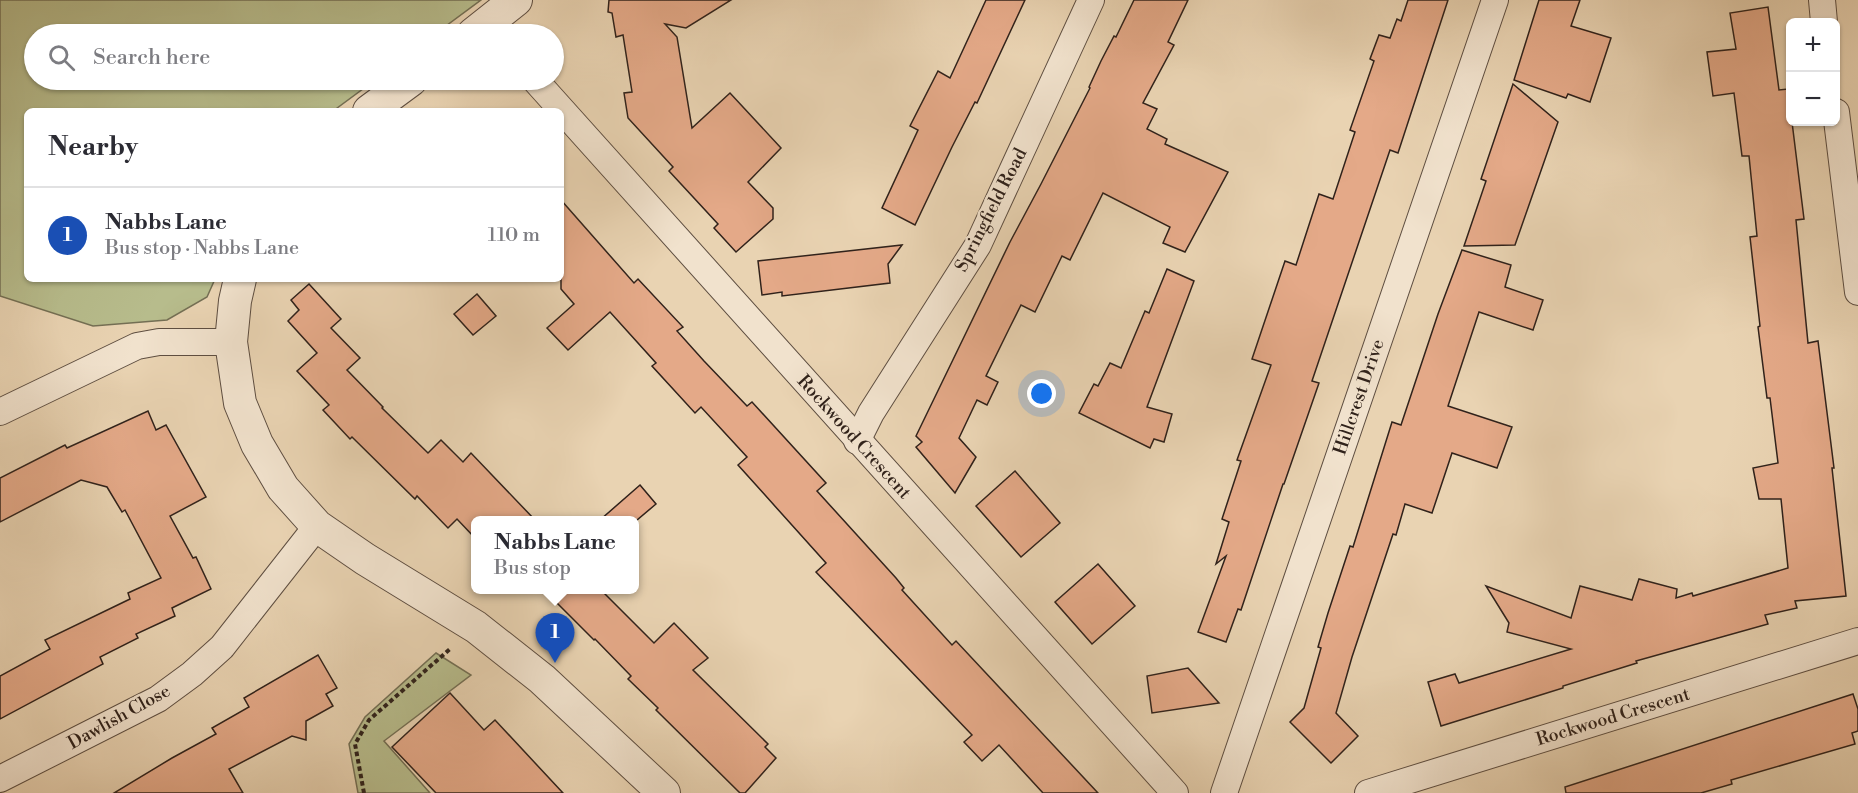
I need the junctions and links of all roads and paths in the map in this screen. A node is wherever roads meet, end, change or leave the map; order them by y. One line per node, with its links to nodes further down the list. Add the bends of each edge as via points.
1 (516, 0): 6 (street)
2 (1091, 0): 17 (street, Springfield Road, via 978,245)
3 (1495, 0): 25 (street, Hillcrest Drive)
4 (1821, 0): 5 (street)
5 (1823, 18)
6 (491, 24)
7 (397, 90): 9 (street)
8 (544, 90): 10 (street, Rockwood Crescent)
9 (373, 108)
10 (560, 108)
11 (564, 113): 17 (street, Rockwood Crescent)
12 (1838, 126): 14 (street)
13 (239, 282): 15 (street)
14 (1858, 292)
15 (231, 342): 16 (street, via 159,342 137,346); 18 (street, via 240,403 257,444 283,488)
16 (0, 412)
17 (857, 441): 24 (street, Rockwood Crescent)
18 (318, 526): 19 (street); 21 (street, Dawlish Close, via 222,647 192,674 158,699)
19 (476, 627): 22 (path, via 369,720 355,744); 23 (street, via 542,679)
20 (1858, 641): 26 (street, Rockwood Crescent)
21 (0, 779)
22 (364, 793)
23 (664, 793)
24 (1175, 793)
25 (1224, 793)
26 (1368, 793)

